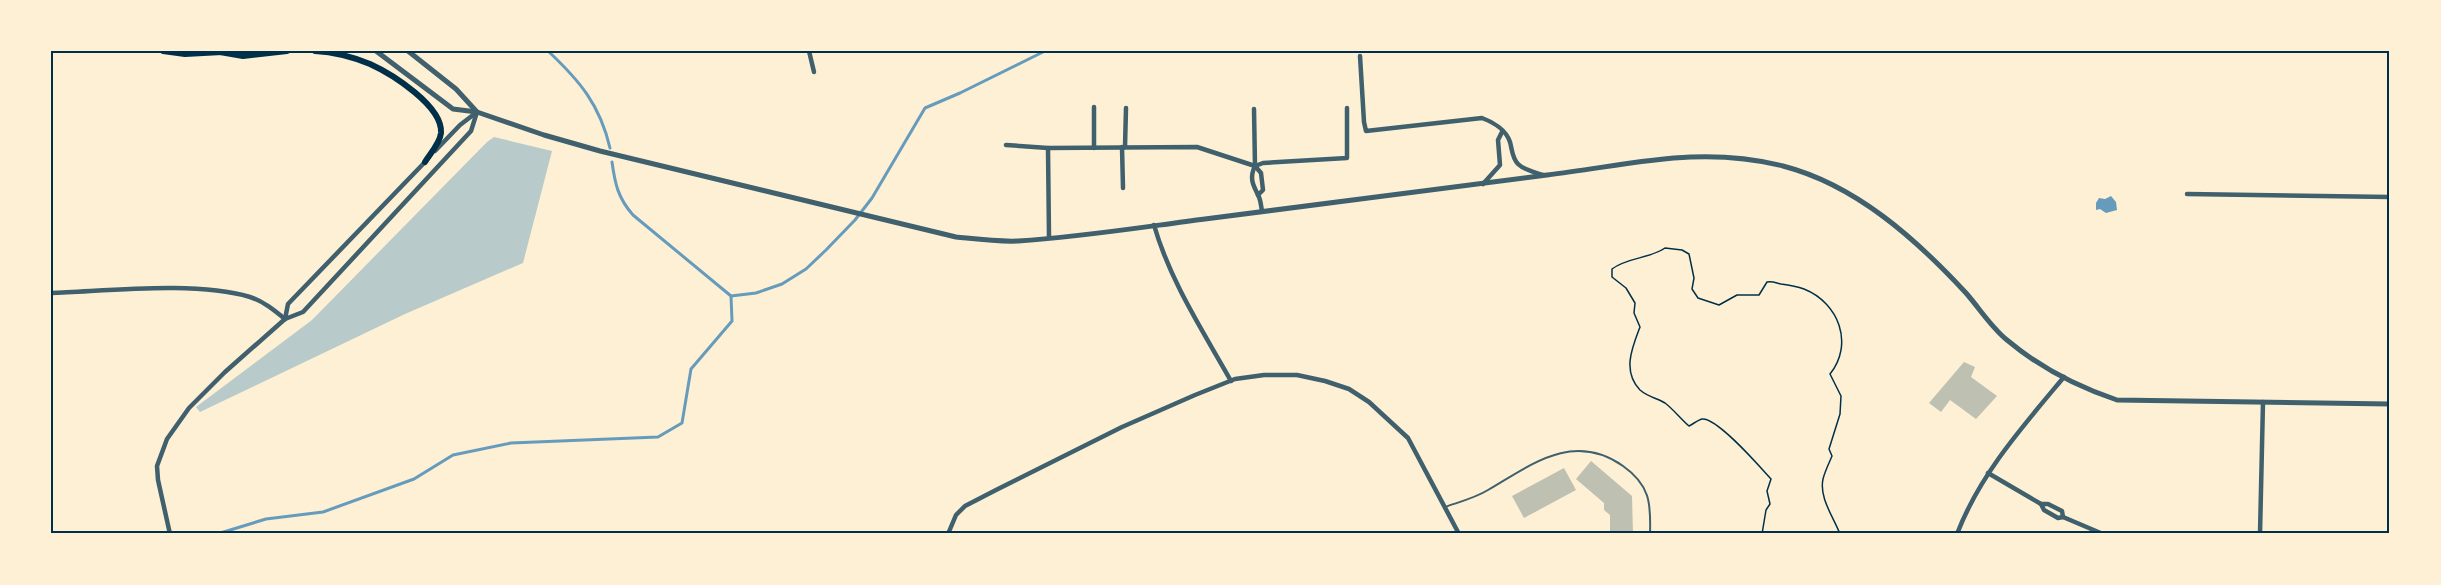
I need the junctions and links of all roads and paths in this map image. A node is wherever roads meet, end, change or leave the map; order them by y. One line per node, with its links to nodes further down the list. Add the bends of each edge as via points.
1 (163, 51): 7 (main road)
2 (286, 51): 7 (main road, via 243,56)
3 (315, 51): 22 (main road, via 369,64 435,111 441,136)
4 (376, 51): 14 (street, via 453,109)
5 (408, 51): 14 (street, via 456,89)
6 (809, 51): 9 (street)
7 (223, 52)
8 (1360, 56): 15 (street, via 1366,130 1482,118 1496,123)
9 (814, 72)
10 (1094, 107): 19 (street)
11 (1126, 108): 17 (street)
12 (1347, 108): 23 (street, via 1347,158)
13 (1254, 109): 23 (street)
14 (477, 112): 22 (street); 32 (street, via 600,151 956,237 1017,241); 34 (street, via 471,131 303,312)
15 (1502, 132): 20 (street, via 1509,138); 21 (street, via 1498,140)
16 (1006, 145): 18 (street)
17 (1124, 147): 19 (street); 23 (street, via 1197,147); 26 (street)
18 (1048, 148): 19 (street); 32 (street)
19 (1094, 148)
20 (1514, 156): 21 (street); 24 (street, via 1528,171)
21 (1500, 158): 25 (street, via 1500,165)
22 (425, 162): 34 (street, via 288,304)
23 (1255, 166): 28 (street, via 1251,174 1253,190); 28 (street, via 1261,173 1263,190)
24 (1546, 176): 25 (street); 35 (street, via 1655,158 1705,155 1743,157 1828,182 1905,232 1971,298 2008,342)
25 (1482, 184): 30 (street)
26 (1123, 188)
27 (2187, 194): 29 (street)
28 (1258, 195): 30 (street)
29 (2390, 197)
30 (1262, 212): 31 (street)
31 (1154, 225): 32 (street); 36 (street, via 1181,291)
32 (1049, 237)
33 (51, 293): 34 (street, via 182,289 230,293 261,302)
34 (285, 319): 41 (street, via 189,408 167,439 158,466 158,480)
35 (2064, 377): 37 (street, via 2117,400); 39 (street)
36 (1231, 381): 40 (street, via 1297,375 1349,389 1408,438); 42 (street, via 1122,427 965,506)
37 (2263, 402): 38 (street); 49 (street)
38 (2390, 404)
39 (1988, 473): 47 (street, via 1968,505); 48 (street, via 2041,504 2062,511 2063,517)
40 (1445, 507): 43 (street); 44 (lane, via 1487,491 1549,455 1582,450 1617,462 1635,474 1650,505)
41 (170, 534)
42 (948, 534)
43 (1459, 534)
44 (1650, 534)
45 (1762, 534): 46 (path, via 1770,504 1767,491 1771,479 1710,420 1702,419 1689,426 1665,403 1640,389 1634,379 1629,359 1640,327 1634,313 1635,303 1626,288 1612,277 1612,269 1621,262 1665,248 1682,250 1689,254 1692,289 1698,298 1719,305 1737,295 1759,295 1767,282 1775,281 1806,289 1837,318 1843,333 1841,351 1830,374 1841,396 1840,414 1829,449 1832,456 1822,481 1824,498)
46 (1840, 534)
47 (1957, 534)
48 (2103, 534)
49 (2260, 534)

